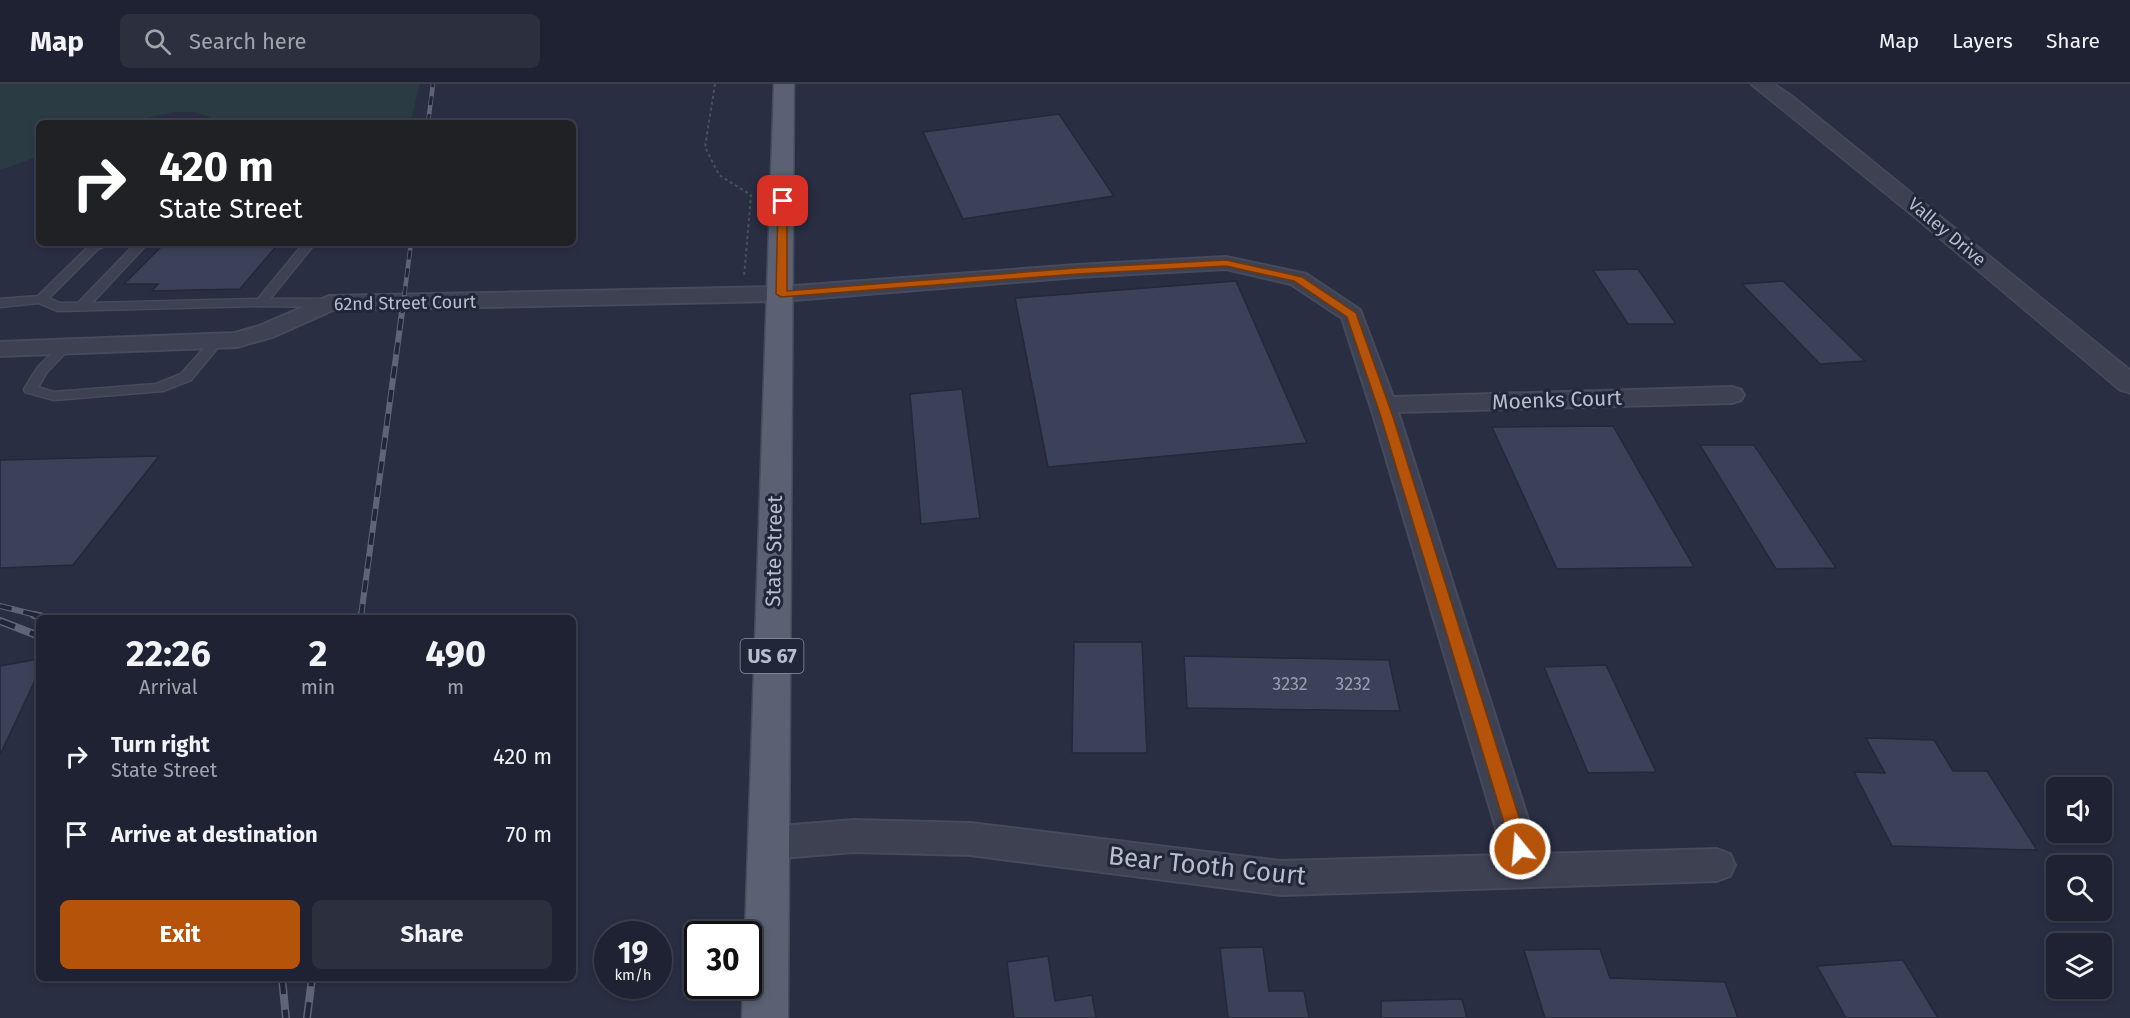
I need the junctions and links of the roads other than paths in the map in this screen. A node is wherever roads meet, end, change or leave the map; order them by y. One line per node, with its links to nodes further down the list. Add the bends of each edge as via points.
1 (784, 84): 6 (main road, State Street / US 67)
2 (1761, 84): 15 (street, Valley Drive, via 1893,187)
3 (99, 246): 7 (lane)
4 (139, 246): 11 (lane)
5 (307, 246): 8 (lane)
6 (781, 294): 10 (street, 62nd Street Court); 17 (street, 62nd Street Court, via 1226,263 1298,279 1352,315); 18 (main road, State Street / US 67)
7 (41, 299): 9 (lane); 11 (lane, via 58,307)
8 (261, 302): 10 (lane); 11 (lane)
9 (0, 303)
10 (329, 303): 12 (street, 62nd Street Court, via 267,331 237,340)
11 (82, 306)
12 (218, 340): 13 (street, 62nd Street Court); 13 (lane, via 186,377 158,388 54,396 30,389 42,370)
13 (67, 345): 14 (street, 62nd Street Court)
14 (0, 349)
15 (2130, 384)
16 (1732, 395): 17 (street, Moenks Court)
17 (1383, 405): 20 (street, 62nd Street Court)
18 (769, 843): 20 (street, Bear Tooth Court, via 854,836 970,838 1281,878); 21 (main road, State Street / US 67)
19 (1718, 866): 20 (street, Bear Tooth Court)
20 (1527, 872)
21 (765, 1018)

